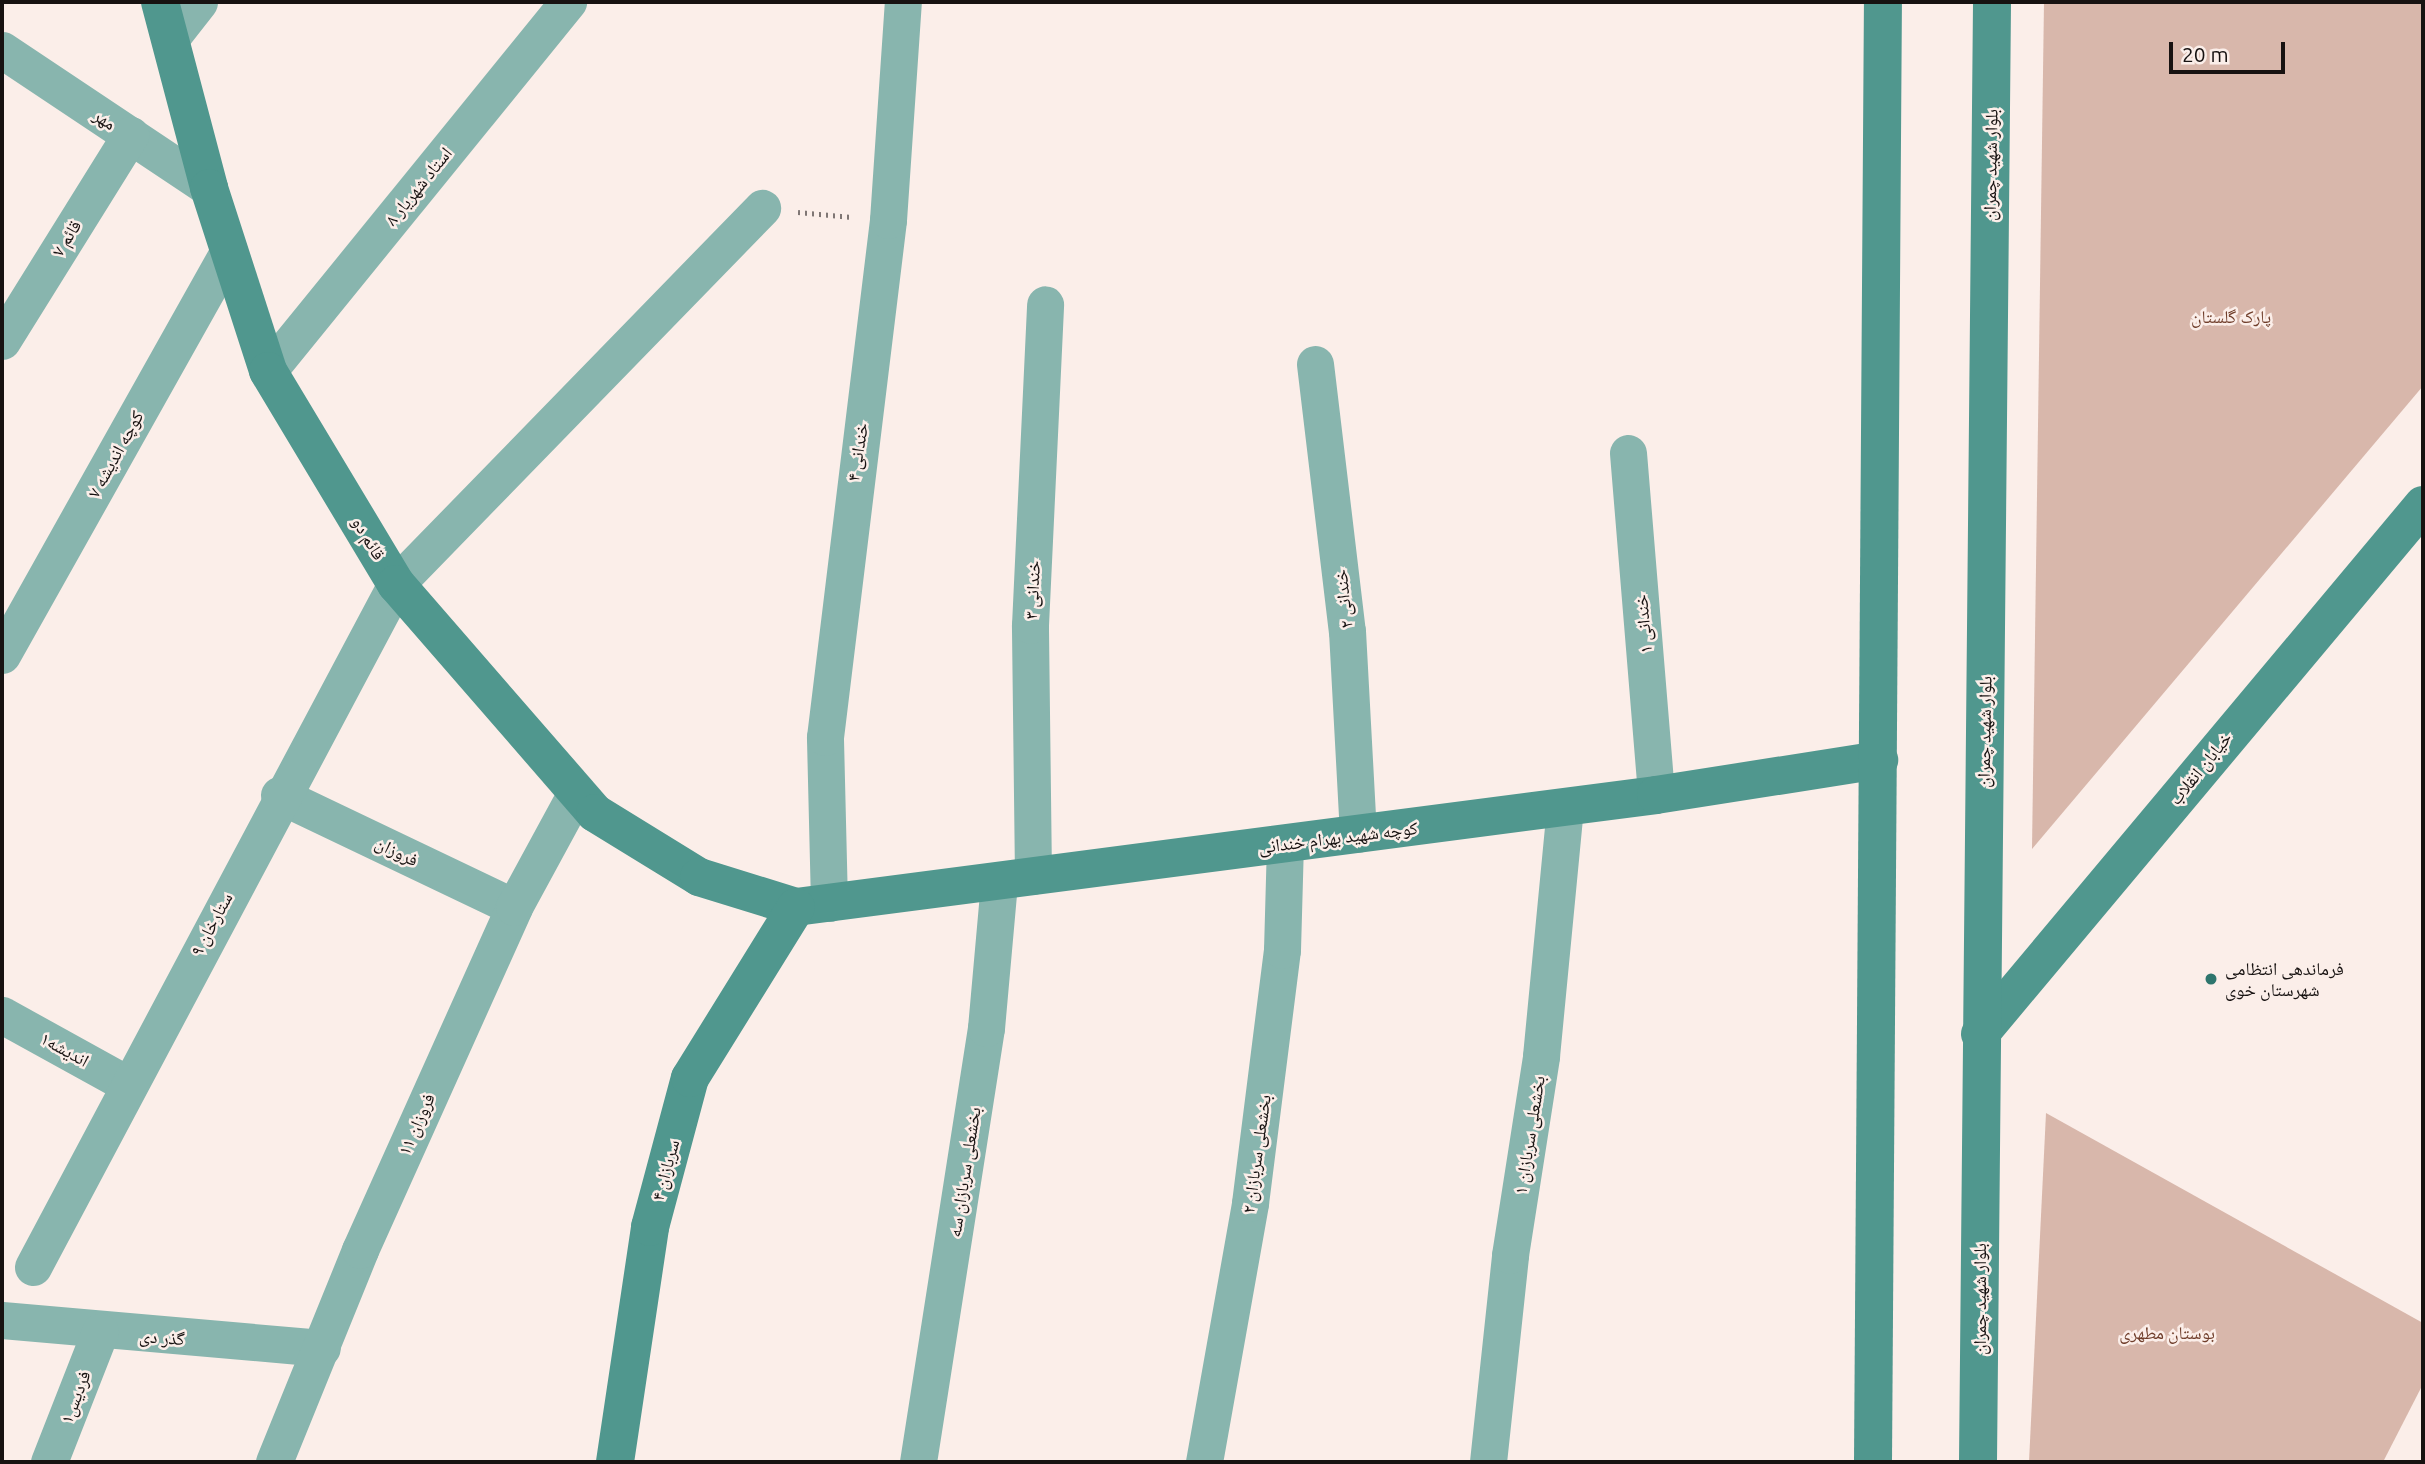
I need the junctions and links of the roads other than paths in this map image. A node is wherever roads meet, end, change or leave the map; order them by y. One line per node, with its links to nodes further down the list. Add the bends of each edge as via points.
1 (160, 2): 7 (street, قائم دو)
2 (199, 2): 7 (street)
3 (568, 2): 16 (street, استاد شهریار ۸)
4 (903, 2): 29 (street, خندانی ۴, via 888,220 825,737)
5 (1884, 2): 21 (street)
6 (1992, 2): 32 (street, بلوار شهید چمران)
7 (170, 39): 10 (street, قائم دو)
8 (2, 50): 9 (street, مهر)
9 (130, 135): 10 (street, مهر); 14 (street, قائم ۷)
10 (209, 188): 12 (street, قائم دو)
11 (762, 208): 19 (street, ۹ ستارخان)
12 (228, 253): 16 (street, قائم دو); 20 (street, کوچه اندیشه ۷)
13 (1045, 304): 28 (street, خندانی ۳)
14 (2, 341)
15 (1315, 364): 26 (street, خندانی ۲, via 1347,631)
16 (268, 371): 19 (street, قائم دو)
17 (1628, 453): 24 (street, خندانی ۱)
18 (2423, 505): 32 (street, خیابان انقلاب, via 2323,618)
19 (396, 584): 22 (street, قائم دو); 23 (street, ۹ ستارخان)
20 (2, 655)
21 (1879, 760): 24 (street, کوچه شهید بهرام خندانی); 44 (street)
22 (576, 793): 29 (street, قائم دو, via 595,813 699,877); 30 (street, ۱۱ فروزان)
23 (279, 795): 30 (street, فروزان); 33 (street, ۹ ستارخان)
24 (1656, 795): 25 (street, کوچه شهید بهرام خندانی)
25 (1565, 807): 26 (street, کوچه شهید بهرام خندانی); 43 (street, بخشعلی سربازان ۱, via 1541,1055 1510,1255)
26 (1358, 834): 27 (street, کوچه شهید بهرام خندانی)
27 (1285, 844): 28 (street, کوچه شهید بهرام خندانی); 42 (street, بخشعلی سربازان ۲, via 1282,950 1250,1203)
28 (1016, 879): 29 (street, کوچه شهید بهرام خندانی); 41 (street, بخشعلی سربازان سه, via 986,1028)
29 (813, 905): 40 (street, سربازان ۴, via 690,1078 650,1227)
30 (514, 907): 37 (street, ۱۱ فروزان, via 360,1250)
31 (2, 1015): 33 (street, اندیشه۱)
32 (1980, 1034): 45 (street, بلوار شهید چمران)
33 (127, 1084): 34 (street, ۹ ستارخان)
34 (33, 1267)
35 (2, 1320): 36 (street, گذر دی)
36 (100, 1332): 37 (street, گذر دی); 38 (street, فردیس۱)
37 (322, 1348): 39 (street, ۱۱ فروزان)
38 (49, 1462)
39 (274, 1462)
40 (615, 1462)
41 (918, 1462)
42 (1204, 1462)
43 (1488, 1462)
44 (1873, 1462)
45 (1978, 1462)

